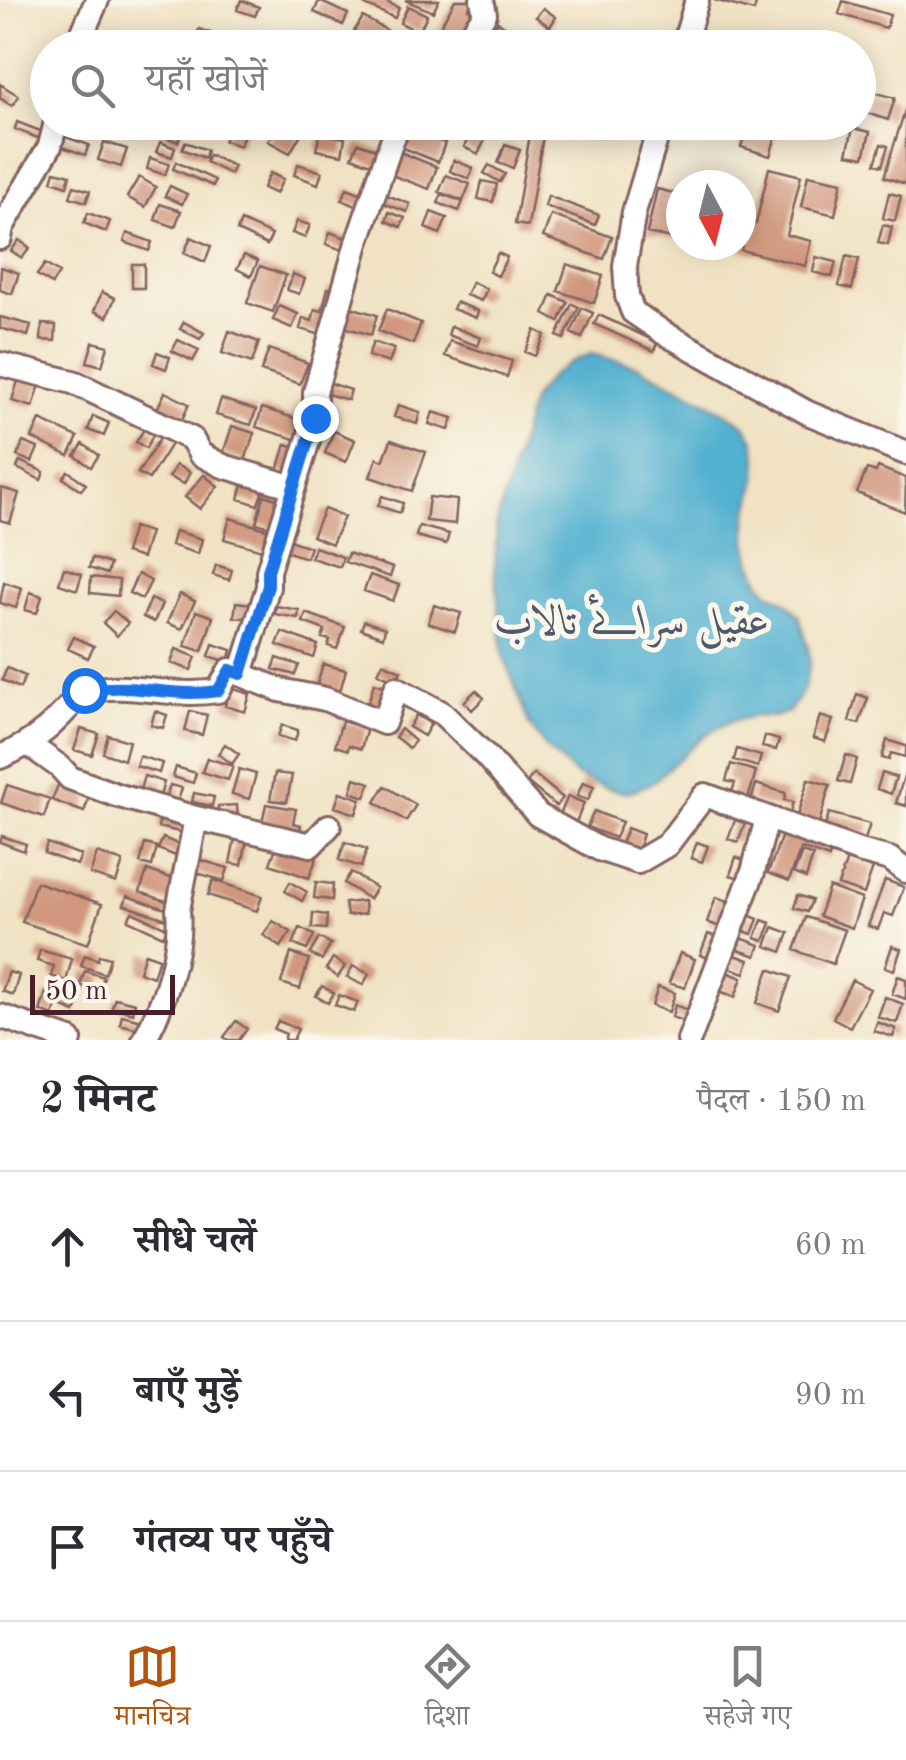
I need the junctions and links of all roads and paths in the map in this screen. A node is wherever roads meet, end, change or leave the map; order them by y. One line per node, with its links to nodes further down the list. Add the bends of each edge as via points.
1 (97, 0): 4 (street)
2 (482, 0): 5 (street, via 485,14)
3 (697, 0): 6 (street)
4 (84, 30)
5 (474, 30)
6 (688, 30)
7 (52, 140): 10 (street)
8 (392, 140): 13 (street, via 357,243)
9 (656, 140): 12 (street, via 625,266 633,312 808,413)
10 (0, 238)
11 (0, 364): 13 (street, via 74,382 192,439 200,454 223,466)
12 (906, 453)
13 (294, 487): 14 (street)
14 (241, 674): 15 (street, via 230,670 218,691 206,693 84,690); 18 (street, via 384,723 396,688 442,713 538,815 638,862 667,846 705,795)
15 (28, 744): 16 (street); 17 (street, via 70,778)
16 (0, 757)
17 (196, 818): 19 (street, via 311,845); 23 (street, via 170,977)
18 (767, 818): 20 (street, via 890,859); 24 (street)
19 (329, 826)
20 (906, 872)
21 (0, 1016): 22 (street)
22 (70, 1040)
23 (144, 1040)
24 (689, 1040)

